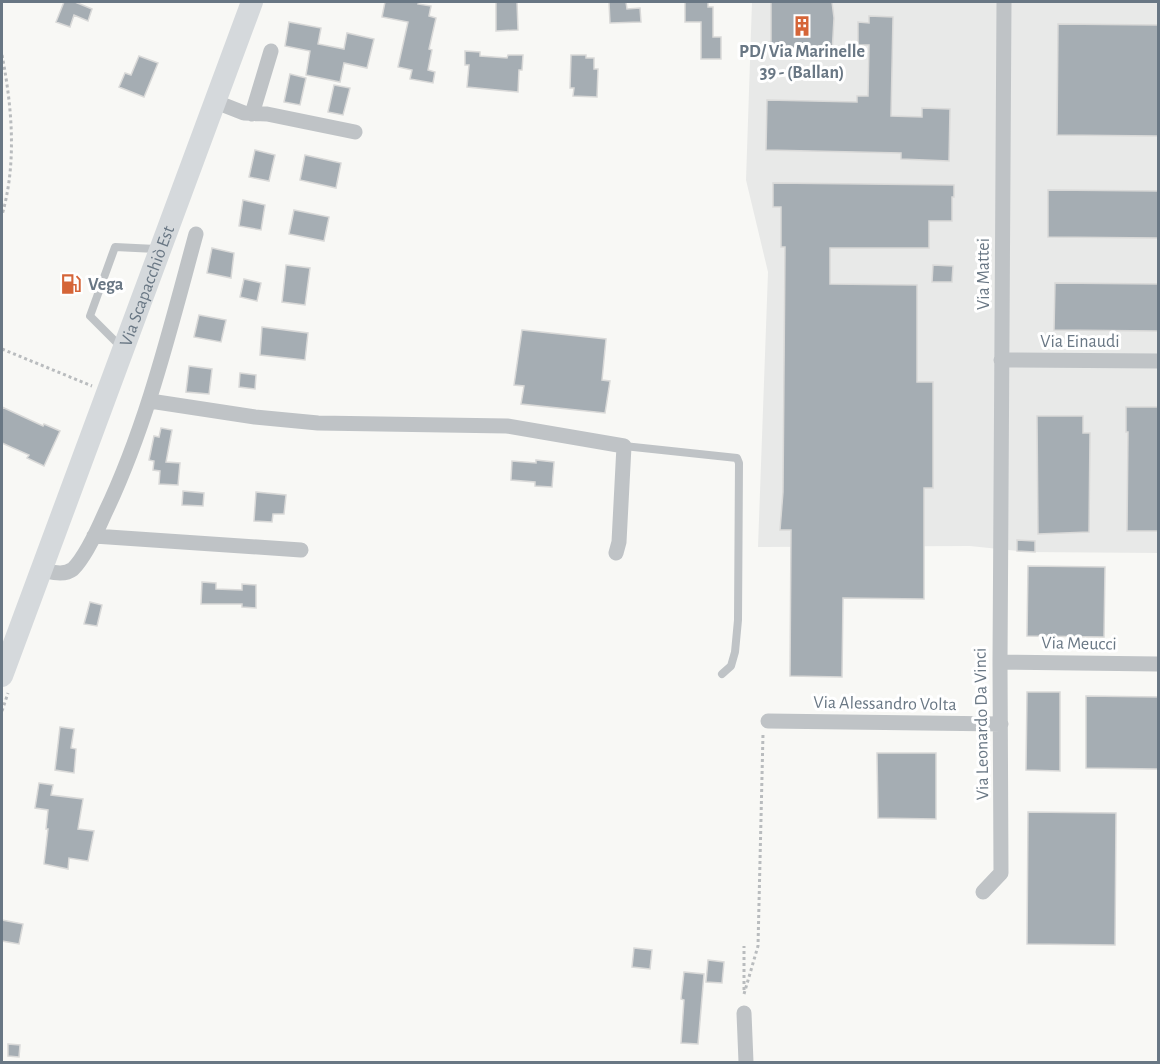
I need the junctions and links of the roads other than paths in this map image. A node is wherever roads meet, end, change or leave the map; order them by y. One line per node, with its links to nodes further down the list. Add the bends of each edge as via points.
1 (252, 2): 4 (main road, Via Scapacchiò Est)
2 (1004, 2): 10 (street, Via Mattei)
3 (271, 51): 5 (street)
4 (216, 102): 5 (street); 8 (main road, Via Scapacchiò Est)
5 (252, 114): 6 (street)
6 (355, 132)
7 (196, 234): 12 (street, Via Scapacchiò Est)
8 (161, 249): 9 (main road, Via Scapacchiò Est); 9 (lane, via 115,247 90,316)
9 (123, 350): 18 (main road, Via Scapacchiò Est)
10 (1001, 360): 11 (street, Via Einaudi); 15 (street, Via Mattei)
11 (1158, 361)
12 (150, 401): 13 (street, via 318,423 507,426); 14 (street, Via Scapacchiò Est, via 123,477)
13 (624, 446): 17 (street); 21 (lane, via 737,458 738,620 735,652)
14 (94, 537): 16 (street); 18 (street, Via Scapacchiò Est, via 72,570)
15 (1000, 548): 19 (street, Via Leonardo Da Vinci)
16 (301, 550)
17 (616, 553)
18 (42, 570): 22 (main road, Via Scapacchiò Est)
19 (1000, 662): 20 (street, Via Meucci); 24 (street, Via Leonardo Da Vinci)
20 (1158, 664)
21 (722, 674)
22 (2, 676)
23 (768, 721): 24 (street, Via Alessandro Volta)
24 (1001, 724): 25 (street, Via Leonardo Da Vinci, via 1001,873)
25 (983, 892)
26 (744, 1013): 27 (street)
27 (746, 1062)

